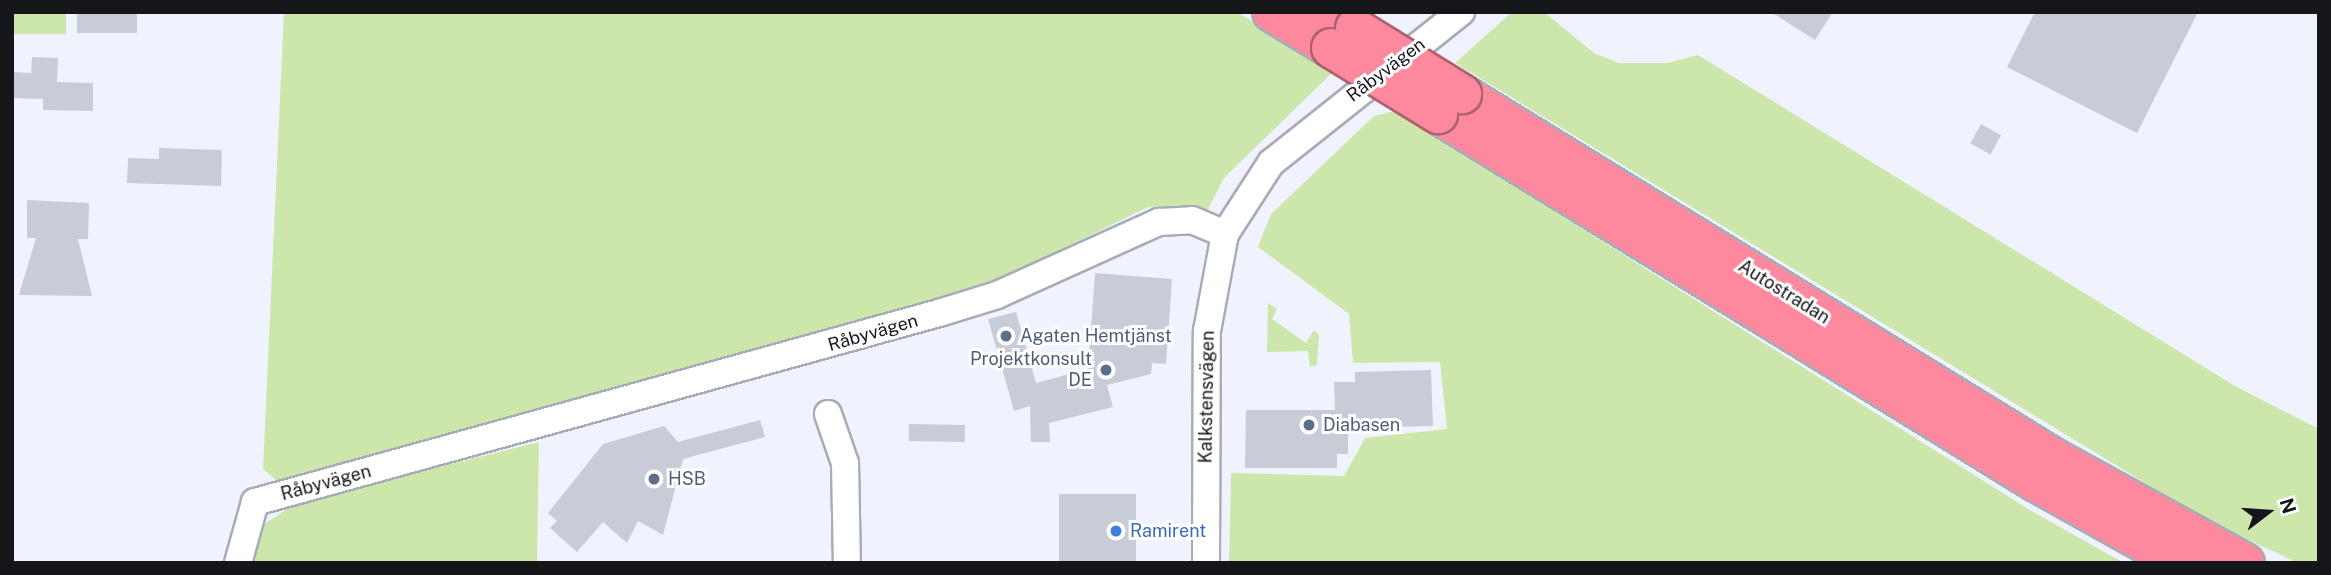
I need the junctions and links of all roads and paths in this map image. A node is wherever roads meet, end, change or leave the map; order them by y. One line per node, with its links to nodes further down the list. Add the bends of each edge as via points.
1 (1272, 12): 3 (highway, Autostradan)
2 (1461, 12): 5 (street, Råbyvägen, via 1281,154)
3 (1338, 29): 4 (highway, Autostradan, bridge)
4 (1450, 104): 10 (highway, Autostradan, via 2036,482); 11 (highway, Autostradan, via 2052,457)
5 (1225, 234): 7 (street, Råbyvägen, via 1192,220 1159,222 997,295 939,313 255,502); 9 (street, Kalkstensvägen, via 1208,331)
6 (828, 414): 8 (street, via 845,463)
7 (238, 563)
8 (847, 563)
9 (1206, 563)
10 (2181, 563)
11 (2245, 563)

